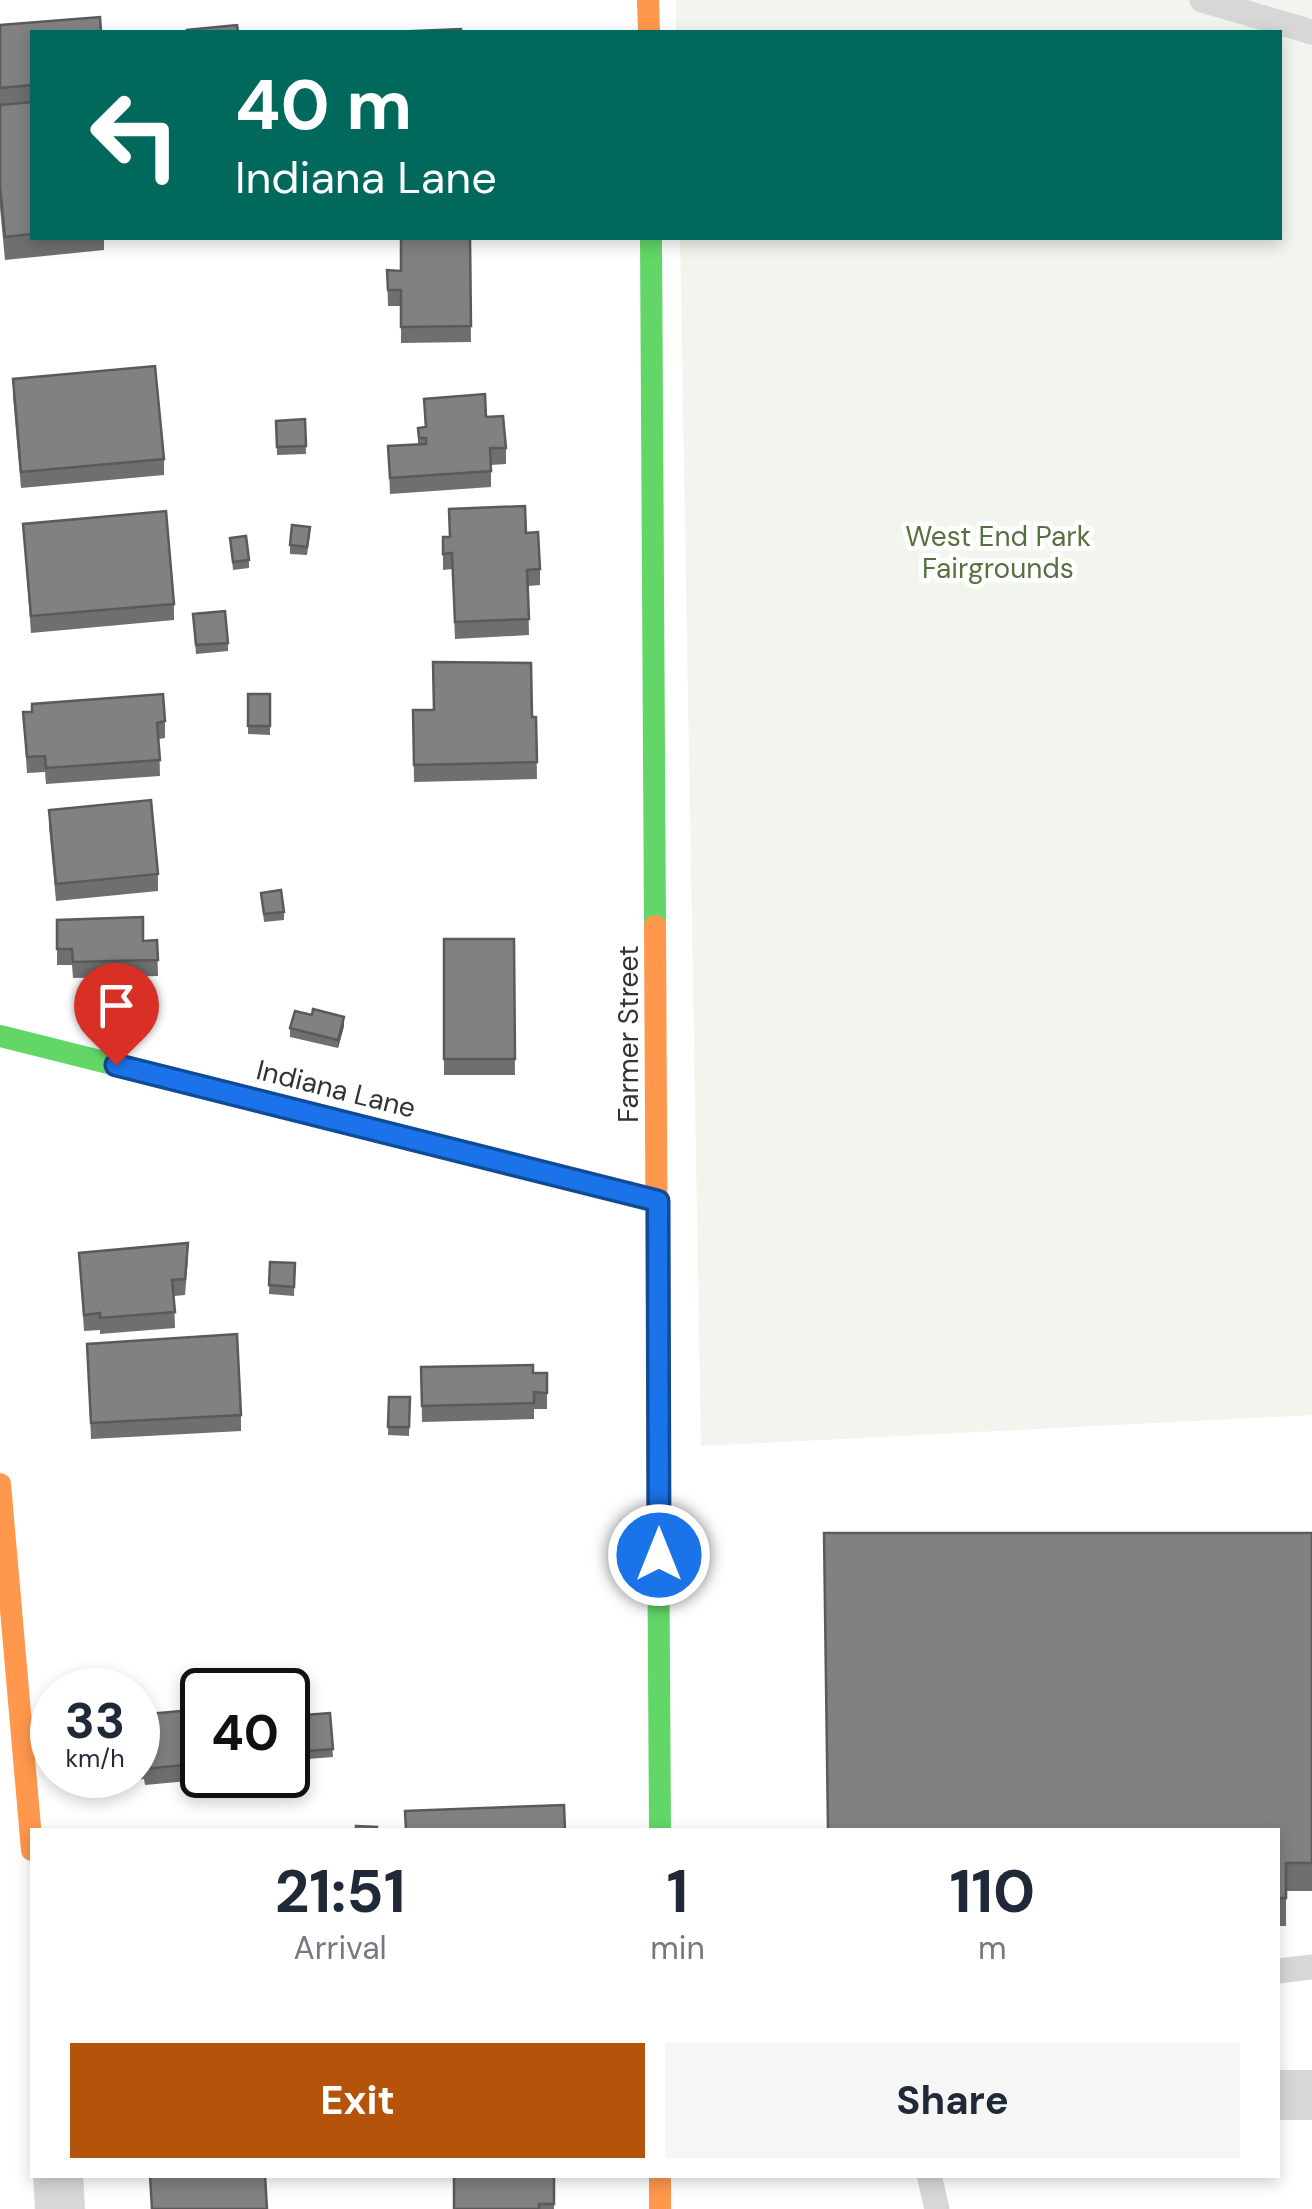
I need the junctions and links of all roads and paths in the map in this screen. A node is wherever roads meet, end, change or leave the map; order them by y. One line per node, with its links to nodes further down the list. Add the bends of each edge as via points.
1 (648, 0): 3 (street)
2 (1202, 0): 4 (lane)
3 (649, 30)
4 (1312, 32)
5 (651, 240): 7 (street, Farmer Street)
6 (0, 1036): 7 (street, Indiana Lane)
7 (658, 1201): 10 (street, Farmer Street)
8 (0, 1484): 9 (street)
9 (30, 1828)
10 (660, 1828)
11 (1312, 1967): 12 (lane)
12 (1280, 1971)
13 (1280, 2095): 14 (street)
14 (1312, 2095)
15 (58, 2178): 18 (street)
16 (660, 2178): 19 (street)
17 (930, 2178): 20 (lane)
18 (60, 2209)
19 (660, 2209)
20 (937, 2209)

